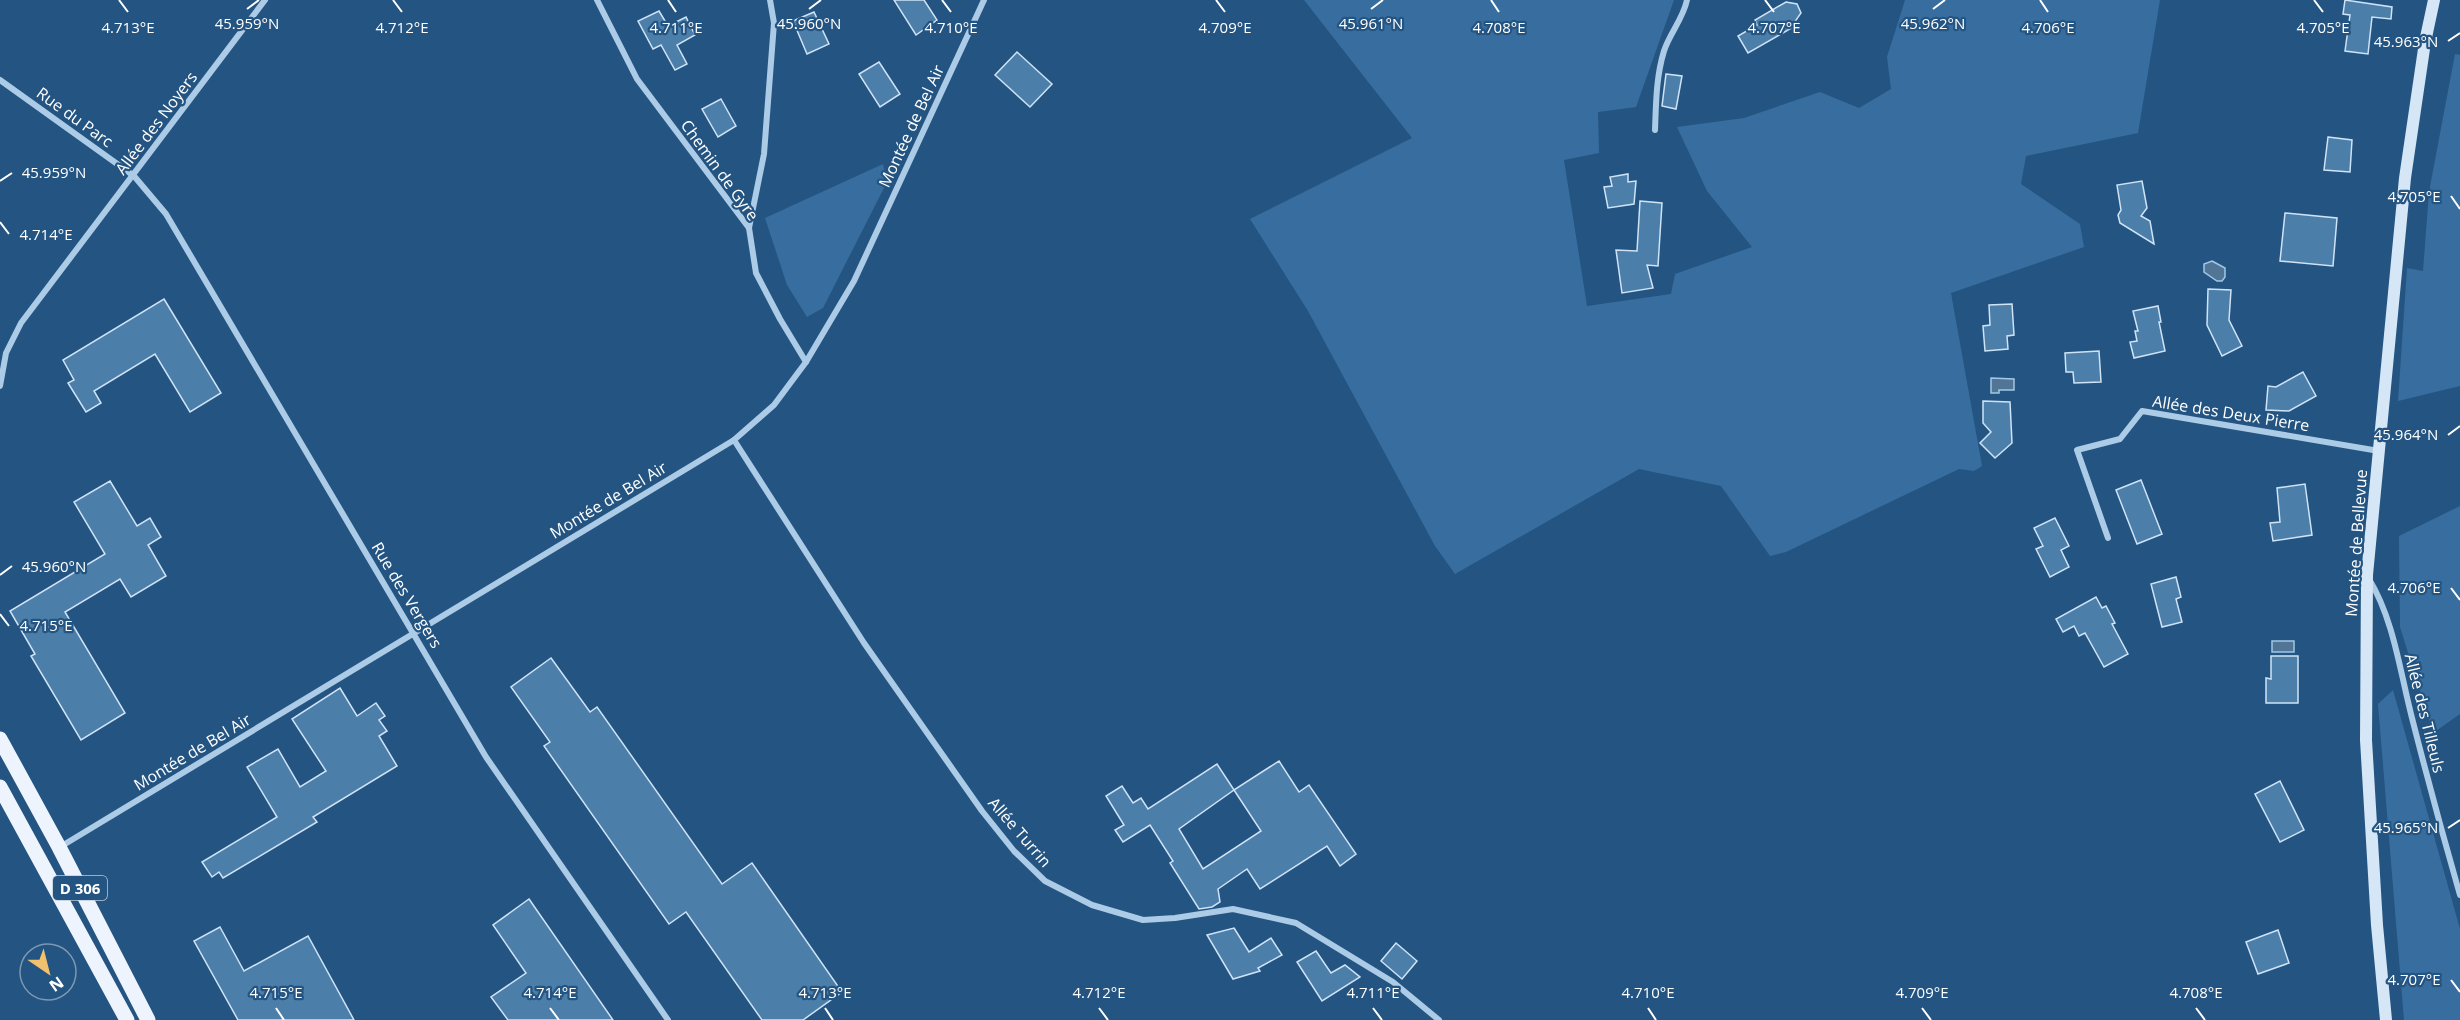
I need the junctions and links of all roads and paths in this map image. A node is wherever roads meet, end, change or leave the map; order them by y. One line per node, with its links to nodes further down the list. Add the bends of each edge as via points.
1 (265, 0): 9 (street, Allée des Noyers)
2 (597, 0): 10 (street, Chemin de Gyre, via 637,79)
3 (770, 0): 10 (street, via 774,23 764,154)
4 (984, 0): 11 (street, Montée de Bel Air, via 854,281)
5 (1687, 0): 8 (street, via 1658,77)
6 (2434, 0): 14 (main road, Montée de Bellevue, via 2405,178)
7 (0, 80): 9 (street, Rue du Parc)
8 (1655, 130)
9 (134, 176): 12 (street, Allée des Noyers, via 21,323 6,353); 17 (street, Rue des Vergers, via 166,214)
10 (749, 228): 11 (street, Chemin de Gyre, via 756,273)
11 (806, 362): 13 (street, Montée de Bel Air, via 774,405)
12 (0, 386)
13 (734, 440): 17 (street, Montée de Bel Air); 25 (street, Allée Turrin, via 864,643 975,801 1014,851 1045,881 1092,905 1143,920 1233,909 1296,923 1393,982)
14 (2380, 451): 15 (street, Allée des Deux Pierre, via 2142,411 2120,439 2077,450); 16 (main road, Montée de Bellevue)
15 (2108, 538)
16 (2367, 575): 21 (street, Allée des Tilleuls, via 2379,595 2390,629); 26 (main road, Montée de Bellevue, via 2366,740)
17 (414, 633): 20 (street, Montée de Bel Air); 24 (street, Rue des Vergers, via 486,757)
18 (0, 739): 20 (main road, D 306)
19 (0, 787): 22 (main road, D 306)
20 (59, 847): 23 (main road, D 306)
21 (2460, 895)
22 (127, 1020)
23 (148, 1020)
24 (669, 1020)
25 (1439, 1020)
26 (2386, 1020)

